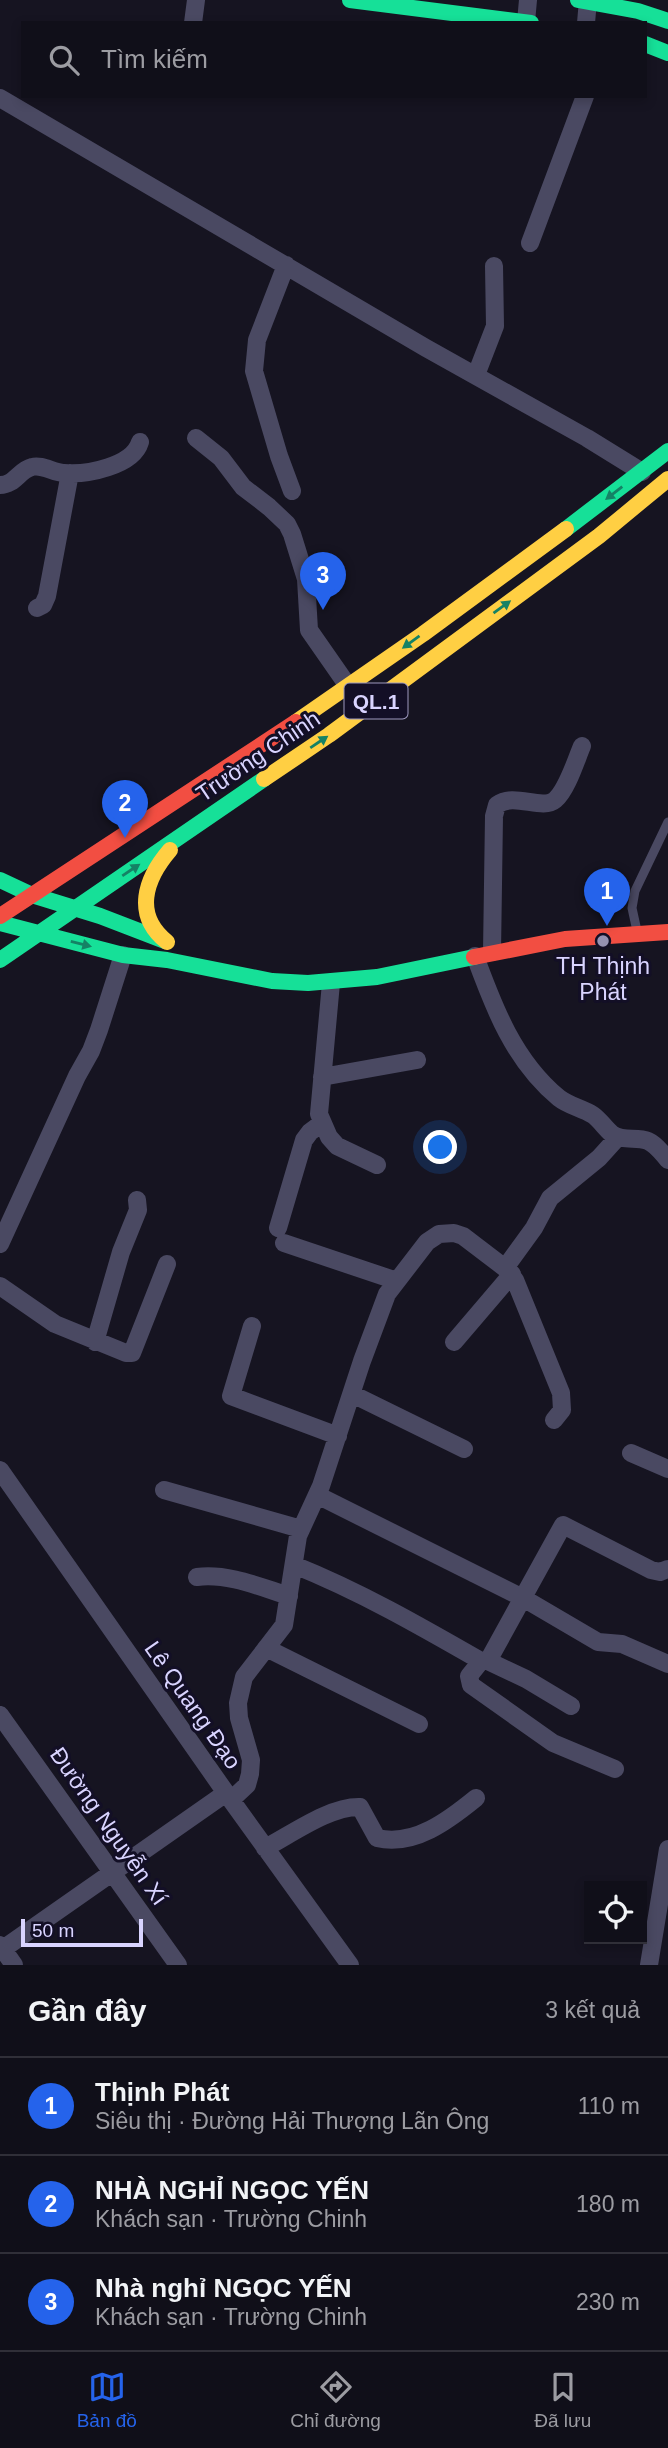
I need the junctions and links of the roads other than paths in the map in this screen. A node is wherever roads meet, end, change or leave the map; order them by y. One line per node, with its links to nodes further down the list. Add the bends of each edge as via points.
1 (195, 0): 5 (street)
2 (350, 0): 6 (main road)
3 (528, 0): 7 (street)
4 (584, 1): 8 (street); 9 (main road)
5 (193, 21)
6 (520, 21)
7 (528, 21)
8 (586, 21)
9 (668, 21)
10 (647, 45): 11 (main road)
11 (668, 53)
12 (0, 98): 15 (street)
13 (584, 98): 14 (street)
14 (530, 243)
15 (286, 265): 17 (street); 25 (street, via 257,340 254,371)
16 (494, 266): 17 (street, via 495,326)
17 (477, 375): 21 (street)
18 (197, 438): 27 (street, via 221,458 243,487 287,524 306,579 309,630)
19 (140, 442): 22 (street, via 127,461)
20 (668, 451): 21 (main road, Trường Chinh / QL.1)
21 (642, 472): 27 (main road, Trường Chinh / QL.1, one-way to 27)
22 (70, 474): 24 (street, via 35,466); 26 (street, via 47,596)
23 (668, 479): 30 (main road, Trường Chinh / QL.1, one-way to 23, via 341,727 599,536)
24 (0, 485)
25 (292, 491)
26 (37, 608)
27 (348, 686): 32 (main road, Trường Chinh / QL.1)
28 (582, 746): 40 (street, via 555,800 507,800 497,805)
29 (668, 822): 38 (lane, via 635,891 632,908)
30 (186, 833): 33 (main road, Trường Chinh / QL.1, one-way to 30); 39 (main road, via 160,861 146,901 152,930)
31 (0, 880): 32 (main road)
32 (32, 895): 33 (main road); 34 (main road, Trường Chinh / QL.1)
33 (75, 909): 37 (main road, Trường Chinh / QL.1); 39 (main road)
34 (0, 916)
35 (0, 923): 37 (main road)
36 (668, 932): 38 (main road)
37 (39, 933): 41 (main road, one-way to 41); 42 (main road, Trường Chinh / QL.1)
38 (637, 933): 40 (main road, via 576,937)
39 (167, 942): 43 (main road)
40 (484, 954): 44 (main road); 48 (street, via 494,1008 530,1068 560,1098 590,1113)
41 (123, 955): 43 (main road); 52 (street, via 91,1051)
42 (0, 960)
43 (240, 974): 44 (main road, via 290,983)
44 (331, 983): 46 (street)
45 (417, 1060): 46 (street)
46 (322, 1077): 47 (street)
47 (321, 1123): 50 (street, via 337,1146); 55 (street, via 304,1140 281,1236)
48 (618, 1137): 49 (street, via 648,1141); 54 (street, via 550,1198)
49 (668, 1160)
50 (377, 1165)
51 (137, 1200): 58 (street, via 138,1210)
52 (0, 1244)
53 (167, 1264): 58 (street, via 132,1353)
54 (508, 1271): 55 (street, via 473,1242 447,1233 427,1242); 59 (street); 61 (street, via 561,1393 562,1410)
55 (397, 1281): 60 (street, via 371,1334)
56 (0, 1286): 58 (street, via 55,1324)
57 (252, 1326): 62 (street, via 231,1396)
58 (95, 1342)
59 (454, 1342)
60 (352, 1394): 62 (street); 63 (street)
61 (554, 1420)
62 (338, 1436): 68 (street)
63 (464, 1449)
64 (631, 1453): 65 (street)
65 (668, 1469)
66 (0, 1471): 82 (street, Lê Quang Đạo)
67 (164, 1490): 69 (street)
68 (317, 1495): 69 (street); 74 (street)
69 (301, 1529): 70 (street)
70 (294, 1565): 73 (street); 76 (street)
71 (668, 1569): 74 (street, via 651,1570 563,1525)
72 (197, 1577): 73 (street, via 231,1579)
73 (289, 1596): 75 (street, via 284,1625)
74 (523, 1598): 76 (street); 77 (street, via 598,1643 622,1644)
75 (266, 1648): 80 (street); 82 (street, via 244,1677 241,1689 239,1718 251,1760 247,1785)
76 (484, 1661): 78 (street); 81 (street, via 469,1676 471,1685 553,1743)
77 (668, 1664)
78 (571, 1706)
79 (0, 1715): 86 (street, Đường Nguyễn Xí)
80 (419, 1724)
81 (615, 1769)
82 (228, 1796): 84 (street, Lê Quang Đạo); 86 (street)
83 (476, 1798): 84 (street, via 431,1830 409,1836 377,1838 360,1807 350,1806)
84 (265, 1848): 90 (street, Lê Quang Đạo)
85 (668, 1849): 91 (street)
86 (112, 1872): 87 (street); 89 (street, Đường Nguyễn Xí)
87 (1, 1948): 88 (street)
88 (14, 1965)
89 (178, 1965)
90 (350, 1965)
91 (649, 1965)

